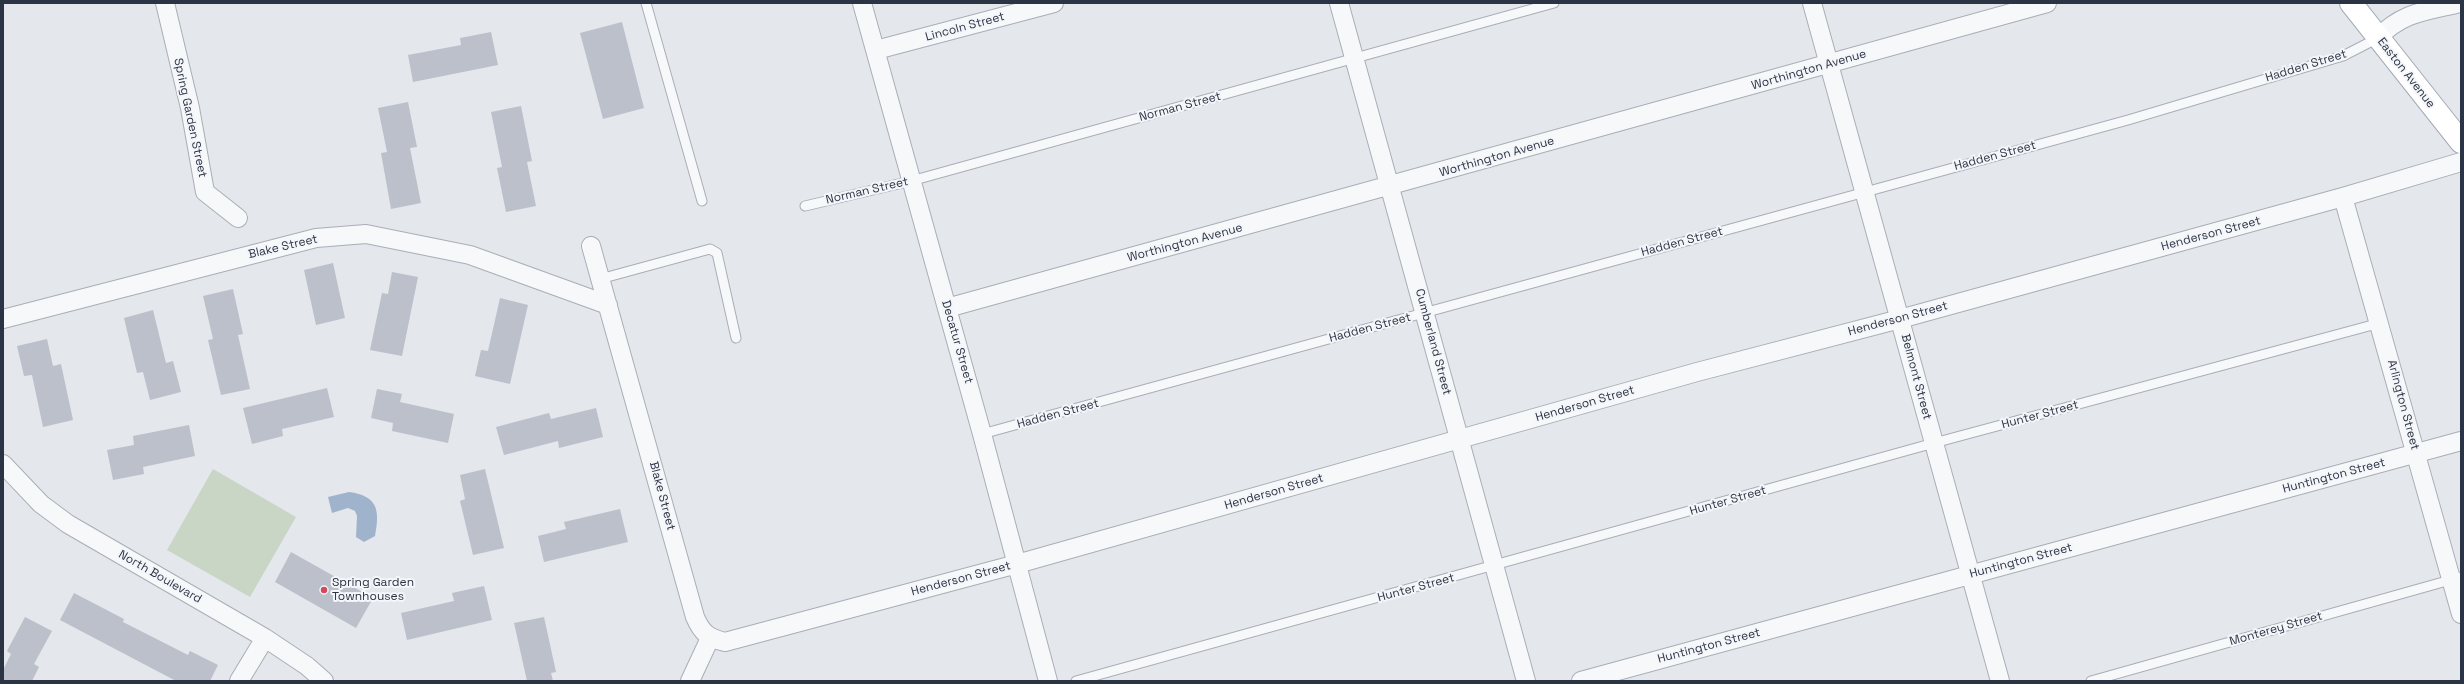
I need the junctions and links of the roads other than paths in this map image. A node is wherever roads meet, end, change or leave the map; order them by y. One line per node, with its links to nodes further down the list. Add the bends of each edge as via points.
1 (165, 3): 23 (street, Spring Garden Street, via 190,108 205,192)
2 (646, 3): 21 (lane)
3 (862, 3): 12 (street, Decatur Street)
4 (1054, 3): 12 (street, Lincoln Street)
5 (1339, 3): 13 (street, Cumberland Street)
6 (1554, 3): 13 (lane, Norman Street)
7 (1812, 3): 14 (street, Belmont Street)
8 (2047, 3): 14 (street, Worthington Avenue)
9 (2351, 3): 11 (main road, Easton Avenue)
10 (2460, 3): 11 (street, via 2406,16 2391,25)
11 (2378, 38): 15 (main road, Easton Avenue); 19 (lane, Hadden Street, via 2343,56 2128,120)
12 (876, 50): 17 (street, Decatur Street)
13 (1355, 59): 17 (lane, Norman Street); 18 (street, Cumberland Street)
14 (1829, 64): 18 (street, Worthington Avenue); 19 (street, Belmont Street)
15 (2461, 142)
16 (2461, 162): 20 (street, Henderson Street)
17 (911, 181): 22 (lane, Norman Street); 27 (street, Decatur Street)
18 (1390, 187): 27 (street, Worthington Avenue); 28 (street, Cumberland Street)
19 (1864, 192): 28 (lane, Hadden Street); 30 (street, Belmont Street)
20 (2344, 197): 30 (street, Henderson Street); 31 (street, Arlington Street)
21 (702, 201)
22 (805, 206)
23 (238, 218)
24 (591, 246): 25 (street, Blake Street)
25 (600, 279): 26 (street, Blake Street); 32 (lane, via 710,249 717,252)
26 (608, 304): 29 (street, Blake Street, via 470,255 366,234 316,238); 45 (street, Blake Street, via 695,617 700,630)
27 (947, 308): 33 (street, Decatur Street)
28 (1425, 313): 33 (lane, Hadden Street); 34 (street, Cumberland Street)
29 (3, 319)
30 (1900, 319): 34 (street, Henderson Street, via 1697,372); 36 (street, Belmont Street)
31 (2380, 323): 36 (lane, Hunter Street); 37 (street, Arlington Street)
32 (736, 338)
33 (982, 434): 39 (street, Decatur Street)
34 (1460, 440): 39 (street, Henderson Street); 40 (street, Cumberland Street)
35 (2461, 441): 37 (street, Huntington Street)
36 (1934, 443): 40 (lane, Hunter Street); 41 (street, Belmont Street)
37 (2416, 453): 41 (street, Huntington Street); 42 (street, Arlington Street)
38 (3, 464): 44 (street, North Boulevard, via 41,504 68,524)
39 (1017, 564): 45 (street, Henderson Street, via 725,642); 49 (street, Decatur Street)
40 (1495, 566): 50 (lane, Hunter Street); 51 (street, Cumberland Street)
41 (1971, 575): 52 (street, Huntington Street); 53 (street, Belmont Street)
42 (2456, 578): 43 (street, Arlington Street); 54 (lane, Monterey Street)
43 (2461, 614)
44 (265, 638): 46 (street); 47 (street, North Boulevard, via 307,666)
45 (710, 638): 48 (street)
46 (239, 681)
47 (324, 681)
48 (690, 681)
49 (1048, 681)
50 (1076, 681)
51 (1526, 681)
52 (1581, 681)
53 (2000, 681)
54 (2091, 681)

